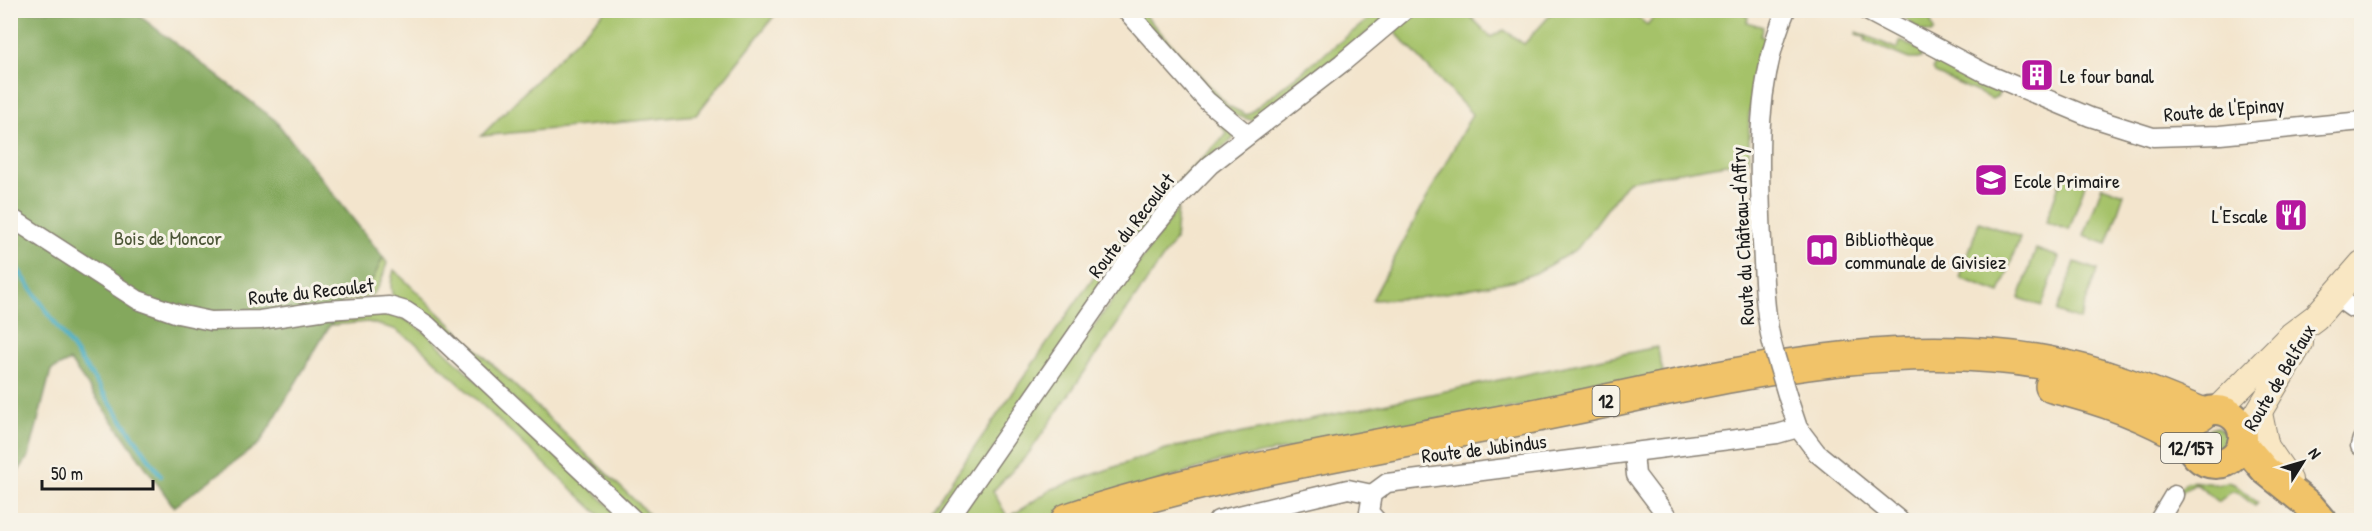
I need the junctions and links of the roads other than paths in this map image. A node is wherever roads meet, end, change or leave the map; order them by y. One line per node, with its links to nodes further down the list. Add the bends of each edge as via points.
1 (1126, 10): 6 (street, via 1207,101)
2 (1405, 10): 6 (street, Route du Recoulet)
3 (1786, 10): 14 (street, Route du Château-d'Affry, bridge, via 1766,76 1758,164 1769,333)
4 (1865, 10): 5 (street, Route de l'Epinay, via 1985,73 2066,108 2153,137 2220,135)
5 (2361, 121)
6 (1248, 135): 21 (street, Route du Recoulet, via 1210,165 1139,245)
7 (10, 217): 20 (street, Route du Recoulet, via 138,300 178,314 211,321 260,320 380,306 406,311 427,325)
8 (2361, 264): 9 (main road, Route de Belfaux)
9 (2335, 296): 10 (street); 11 (main road, Route de Belfaux)
10 (2361, 311)
11 (2316, 317): 12 (main road, Route de Belfaux); 13 (main road, Route de Belfaux)
12 (2259, 413): 15 (main road, Route de Belfaux); 19 (main road, via 2269,452)
13 (2202, 421): 15 (main road, 12/157, via 2228,413 2237,421); 15 (main road, 12/157, via 2191,450 2200,460 2216,465); 22 (highway, 12, via 2104,376 2045,363 1944,354 1864,356 1759,369 1293,462 1177,488); 23 (highway, 12, via 2158,422 2115,404 2038,383 1959,373 1867,375 1729,396 1276,484)
14 (1798, 428): 16 (street, Route de Jubindus); 27 (street, Route du Château-d'Affry, via 1817,453)
15 (2238, 448): 19 (main road, 12/157, via 2257,481)
16 (1634, 452): 17 (street, Route de Jubindus, via 1387,483); 26 (street, via 1636,475)
17 (1372, 494): 24 (street, via 1348,489); 25 (street, via 1369,512)
18 (2174, 495): 28 (street)
19 (2311, 516)
20 (634, 520)
21 (948, 520)
22 (1068, 520)
23 (1123, 520)
24 (1218, 520)
25 (1376, 520)
26 (1670, 520)
27 (1899, 520)
28 (2159, 520)

